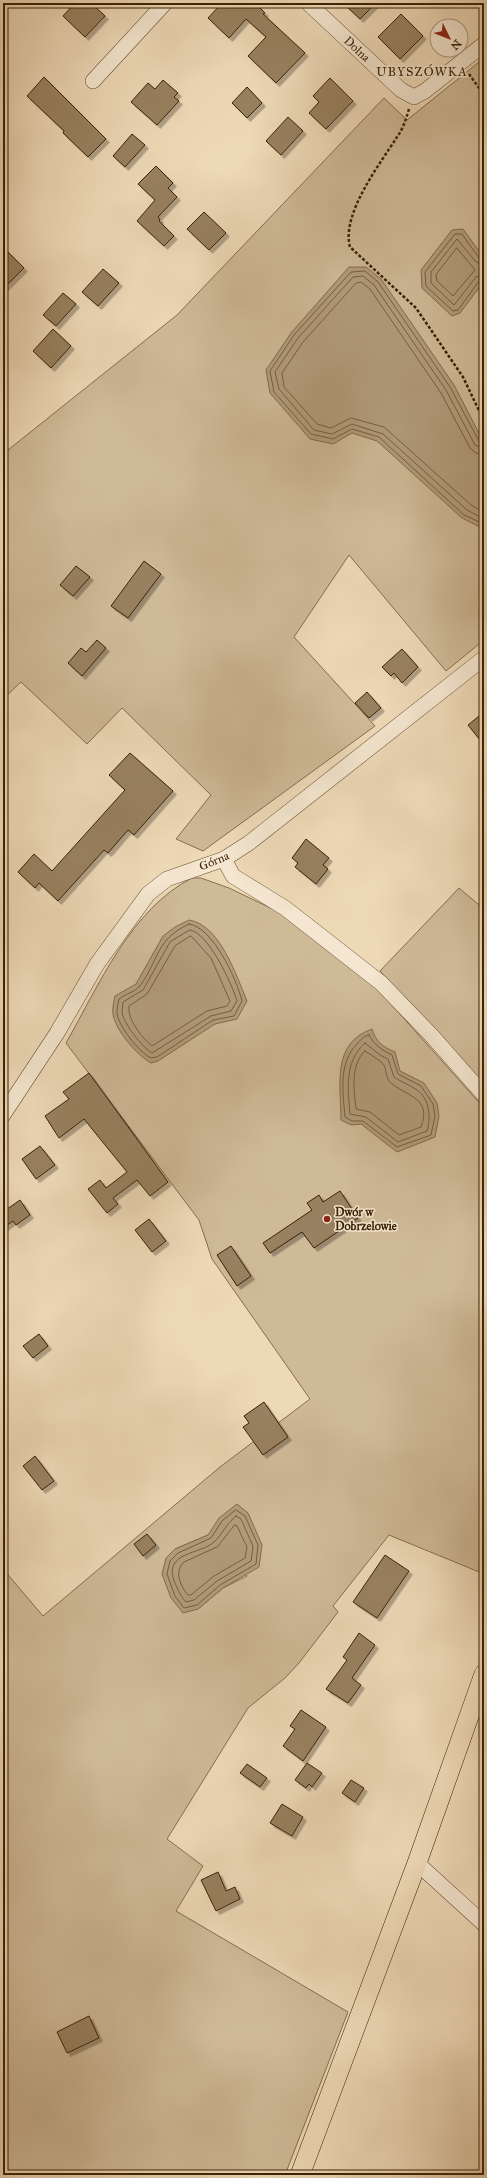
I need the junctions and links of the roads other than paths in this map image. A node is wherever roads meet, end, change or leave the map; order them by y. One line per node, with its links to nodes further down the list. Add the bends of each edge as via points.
1 (165, 3): 4 (street)
2 (308, 3): 3 (street, Dolna, via 401,90 414,97 426,91)
3 (484, 44)
4 (93, 81)
5 (484, 658): 6 (street, Górna, via 314,793)
6 (224, 859): 7 (street, via 233,876 285,908 381,983); 8 (street, Górna, via 167,879 148,894 97,964 57,1034)
7 (484, 1095)
8 (3, 1115)
9 (484, 1674): 10 (main road)
10 (417, 1863): 11 (street); 12 (main road)
11 (484, 1924)
12 (300, 2175)

